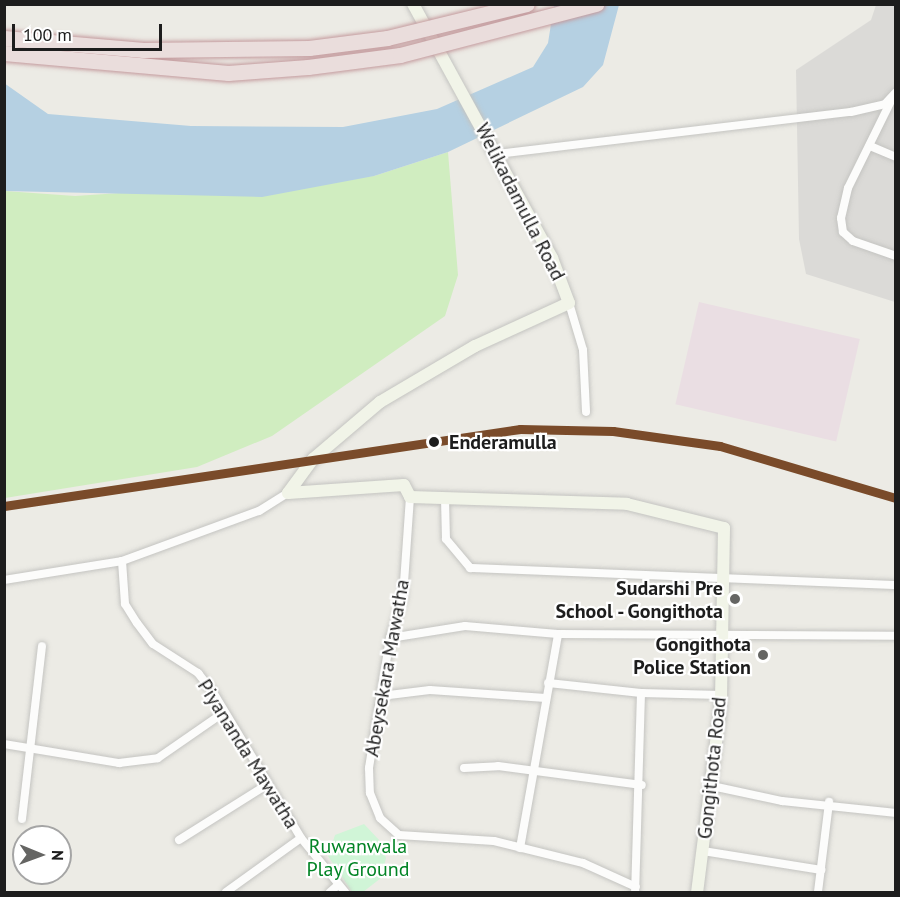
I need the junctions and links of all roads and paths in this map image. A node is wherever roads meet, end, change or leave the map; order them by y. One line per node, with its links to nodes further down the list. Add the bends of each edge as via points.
1 (413, 4): 8 (street, Welikadamulla Road)
2 (527, 4): 4 (highway, bridge, via 387,38 309,48 142,50)
3 (596, 4): 5 (highway, bridge, via 400,55 308,67 228,73)
4 (4, 38)
5 (4, 53)
6 (894, 95): 7 (street); 8 (street, via 796,120)
7 (870, 146): 9 (street); 10 (street, via 848,188 843,232)
8 (497, 154): 11 (street, Welikadamulla Road)
9 (896, 157)
10 (896, 256)
11 (569, 303): 12 (street, Welikadamulla Road, via 583,350); 13 (street, via 475,346 380,402 307,466)
12 (586, 412)
13 (288, 493): 14 (street, via 404,485); 16 (street, via 259,511)
14 (410, 497): 15 (street); 23 (street, Abeysekara Mawatha, via 403,597)
15 (445, 499): 18 (street, via 446,539 470,568); 18 (street, Gongithota Road, via 627,504 716,523 728,536)
16 (122, 561): 17 (street); 30 (street, Piyananda Mawatha, via 125,604 136,623 153,644 198,673)
17 (4, 580)
18 (725, 581): 19 (street, via 869,580); 21 (street, Gongithota Road)
19 (896, 585)
20 (558, 634): 21 (street); 23 (street, via 465,626); 25 (street)
21 (722, 634): 22 (street); 27 (street, Gongithota Road)
22 (896, 636)
23 (390, 638): 28 (street, Abeysekara Mawatha)
24 (42, 646): 32 (street)
25 (548, 683): 26 (street); 29 (street)
26 (641, 693): 27 (street); 36 (street)
27 (721, 695): 37 (street, Gongithota Road)
28 (381, 696): 29 (street, via 430,690); 43 (street, Abeysekara Mawatha, via 369,768 370,793 380,818 399,835 494,841)
29 (546, 698): 34 (street)
30 (223, 713): 32 (street, via 158,758 119,763); 35 (street, Piyananda Mawatha)
31 (4, 744): 32 (street)
32 (31, 751): 40 (street)
33 (464, 768): 34 (street)
34 (534, 770): 36 (street); 43 (street)
35 (268, 784): 41 (street, Piyananda Mawatha); 42 (street)
36 (642, 785): 47 (street)
37 (712, 786): 38 (street, via 782,801); 44 (street, Gongithota Road)
38 (829, 802): 39 (street); 45 (street)
39 (896, 813)
40 (22, 819)
41 (301, 838): 46 (street, Piyananda Mawatha); 48 (street)
42 (179, 840)
43 (520, 848): 47 (street, Abeysekara Mawatha, via 583,864)
44 (703, 851): 45 (street); 51 (street, Gongithota Road)
45 (821, 870): 52 (street)
46 (338, 885): 49 (street); 50 (street, Piyananda Mawatha)
47 (635, 890)
48 (226, 892)
49 (330, 892)
50 (345, 892)
51 (697, 892)
52 (818, 892)

